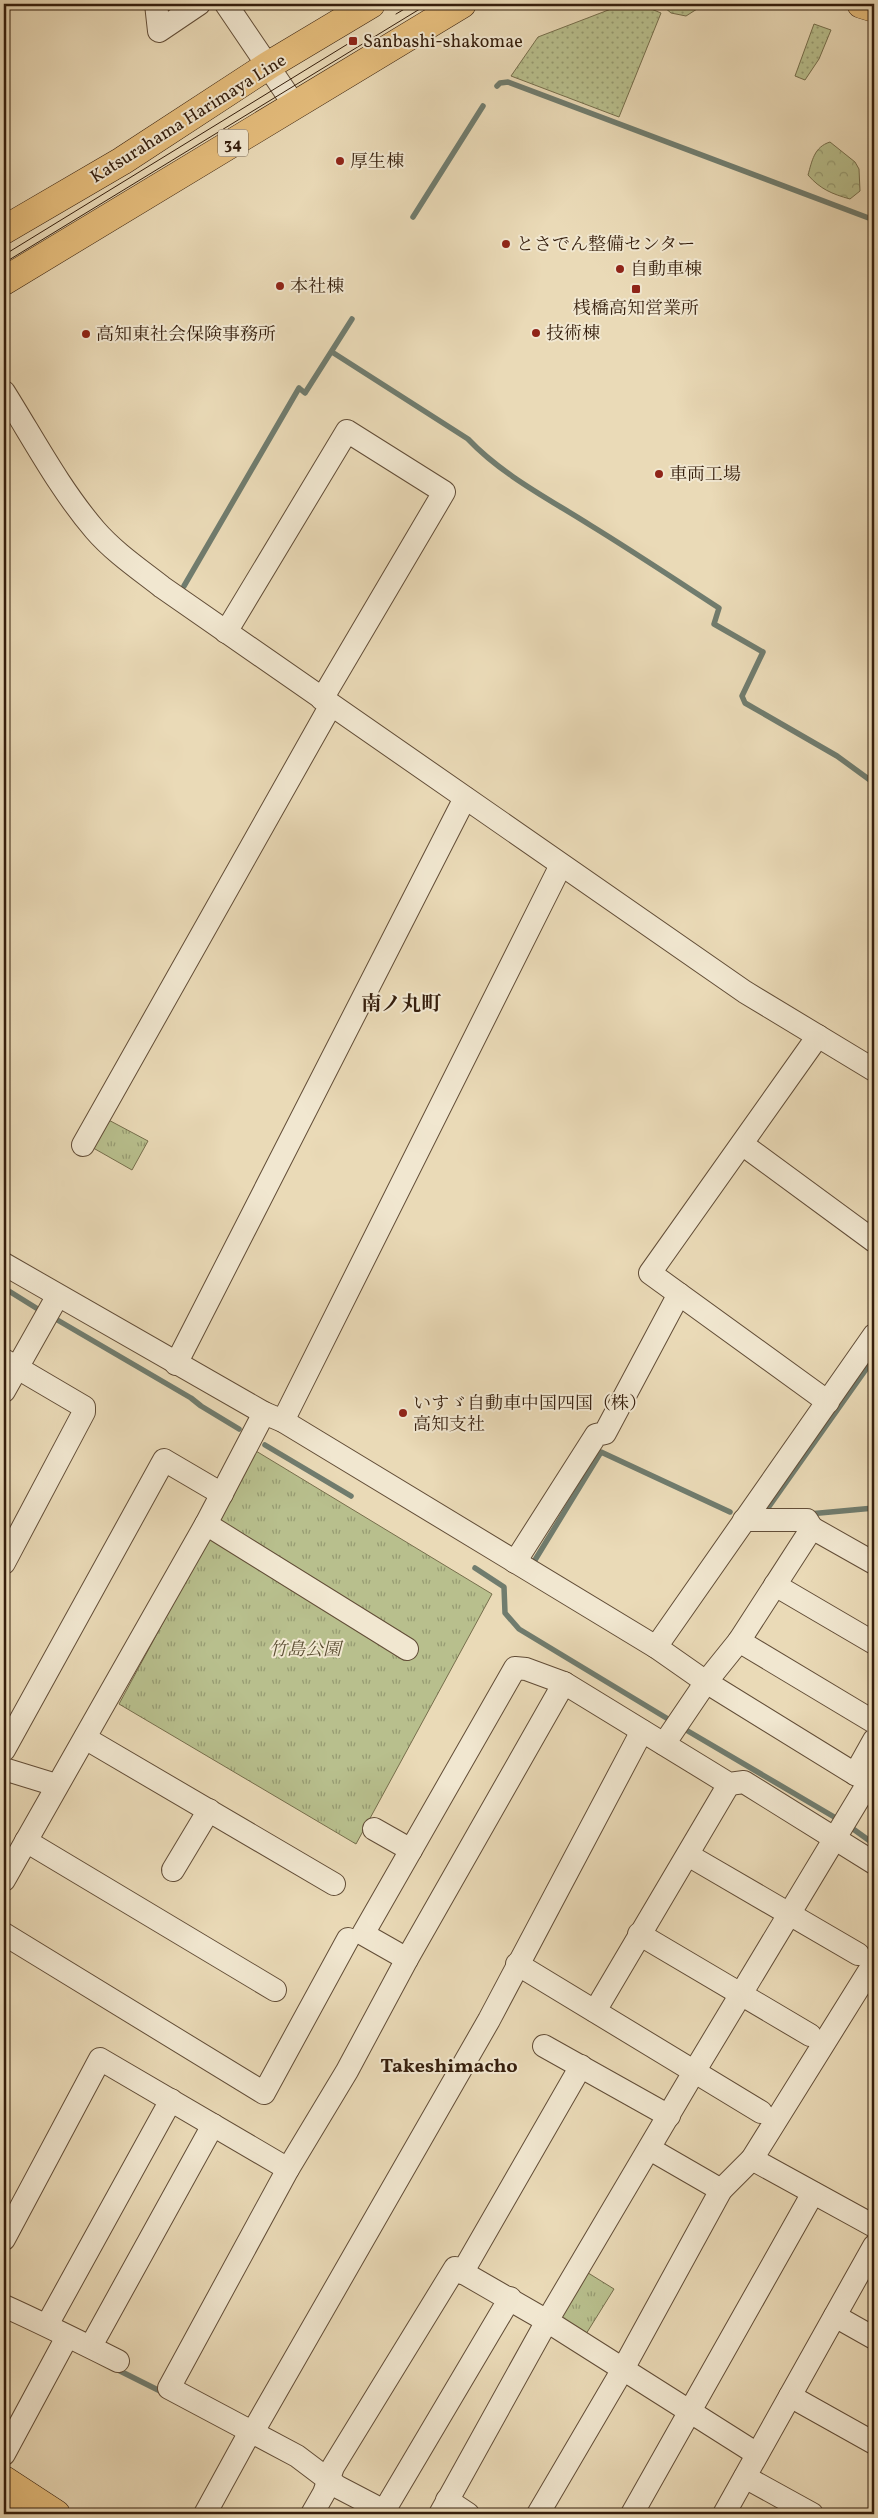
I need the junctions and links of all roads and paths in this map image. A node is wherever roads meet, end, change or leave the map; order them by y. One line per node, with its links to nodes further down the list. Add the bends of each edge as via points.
1 (156, 4): 2 (street, via 159,31)
2 (198, 4)
3 (226, 4): 8 (street)
4 (371, 4): 8 (main road, Katsurahama Harimaya Line / 34)
5 (462, 4): 9 (main road, 34)
6 (861, 4): 7 (main road)
7 (874, 8)
8 (269, 66): 9 (street); 10 (main road, Katsurahama Harimaya Line / 34, via 122,162)
9 (295, 106): 11 (main road, 34)
10 (4, 230)
11 (4, 281)
12 (4, 392): 13 (street, via 70,498 95,531 162,587)
13 (226, 632): 14 (street); 14 (street, via 347,431 444,492)
14 (327, 702): 15 (street); 20 (street)
15 (465, 798): 16 (street); 27 (street)
16 (561, 865): 17 (street, via 746,992); 30 (street)
17 (818, 1036): 18 (street); 19 (street)
18 (874, 1070)
19 (742, 1144): 21 (street); 23 (street, via 650,1273)
20 (84, 1145)
21 (874, 1241)
22 (4, 1264): 24 (street)
23 (679, 1294): 29 (street); 35 (street, via 605,1433 596,1435)
24 (57, 1297): 26 (street); 27 (street)
25 (874, 1335): 29 (street)
26 (10, 1364): 28 (street); 36 (street, via 84,1407 84,1412)
27 (176, 1364): 30 (street)
28 (4, 1392)
29 (828, 1402): 32 (street)
30 (273, 1417): 31 (street); 35 (street)
31 (222, 1494): 33 (street); 50 (street, via 164,1460)
32 (744, 1520): 34 (street, via 807,1520); 41 (street)
33 (206, 1524): 42 (street); 47 (street)
34 (812, 1528): 37 (street); 38 (street)
35 (515, 1562): 41 (street)
36 (4, 1563)
37 (874, 1563)
38 (775, 1585): 39 (street); 40 (street)
39 (739, 1641): 43 (street); 45 (street)
40 (874, 1643)
41 (656, 1647): 43 (street)
42 (406, 1649)
43 (706, 1682): 48 (street); 52 (street)
44 (564, 1683): 46 (street); 59 (street, via 515,1668); 69 (street)
45 (874, 1722)
46 (642, 1731): 48 (street); 71 (street)
47 (85, 1738): 54 (street); 55 (street)
48 (667, 1740): 53 (street)
49 (874, 1740): 52 (street)
50 (4, 1750)
51 (4, 1769): 54 (street)
52 (866, 1779): 57 (street)
53 (729, 1784): 57 (street, via 744,1782); 60 (street)
54 (56, 1785): 58 (street)
55 (209, 1810): 62 (street); 64 (street)
56 (374, 1828): 59 (street)
57 (835, 1836): 61 (street); 65 (street)
58 (26, 1842): 63 (street); 72 (street)
59 (411, 1850): 69 (street, via 363,1934)
60 (688, 1855): 65 (street); 67 (street)
61 (874, 1863)
62 (173, 1870)
63 (4, 1880)
64 (334, 1884)
65 (789, 1914): 70 (street); 73 (street)
66 (4, 1934): 68 (street, via 264,2093)
67 (639, 1934): 73 (street); 74 (street)
68 (348, 1939)
69 (408, 1959): 85 (street, via 347,2071)
70 (866, 1959): 84 (street)
71 (517, 1964): 74 (street); 104 (street, via 489,2020)
72 (275, 1990)
73 (742, 1994): 75 (street); 78 (street)
74 (595, 2011): 78 (street)
75 (810, 2035)
76 (544, 2046): 77 (street)
77 (581, 2066): 81 (street); 91 (street)
78 (694, 2072): 80 (street); 81 (street)
79 (171, 2100): 82 (street); 89 (street, via 100,2059); 96 (street)
80 (761, 2112)
81 (669, 2116): 83 (street)
82 (213, 2125): 85 (street); 99 (street)
83 (650, 2149): 86 (street); 95 (street)
84 (752, 2159): 86 (street); 87 (street)
85 (288, 2169): 104 (street, via 169,2388)
86 (721, 2190): 101 (street)
87 (813, 2193): 88 (street); 103 (street)
88 (874, 2226)
89 (4, 2239)
90 (874, 2246): 94 (street)
91 (462, 2273): 92 (street); 110 (street, via 455,2268 333,2467)
92 (510, 2298): 95 (street); 110 (street, via 384,2511)
93 (4, 2306): 96 (street)
94 (834, 2316): 98 (street); 102 (street)
95 (548, 2321): 101 (street); 111 (street)
96 (47, 2326): 97 (street)
97 (67, 2337): 99 (street); 106 (street)
98 (874, 2338)
99 (91, 2346): 100 (street)
100 (118, 2361)
101 (623, 2369): 103 (street); 118 (street)
102 (790, 2396): 105 (street); 107 (street)
103 (691, 2412): 107 (street); 119 (street)
104 (251, 2431): 110 (street, via 297,2456); 115 (street)
105 (874, 2443)
106 (4, 2454)
107 (757, 2454): 108 (street)
108 (745, 2477): 120 (street); 121 (street)
109 (4, 2480): 114 (main road)
110 (329, 2480): 116 (street)
111 (443, 2507): 117 (street)
112 (4, 2511): 113 (main road)
113 (9, 2514)
114 (56, 2514)
115 (205, 2514)
116 (312, 2514)
117 (468, 2514)
118 (538, 2514)
119 (632, 2514)
120 (724, 2514)
121 (812, 2514)

